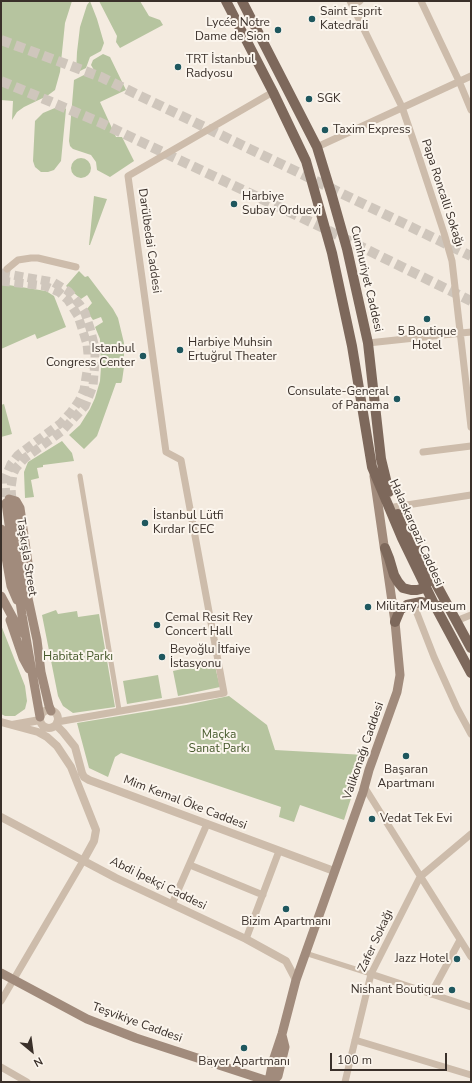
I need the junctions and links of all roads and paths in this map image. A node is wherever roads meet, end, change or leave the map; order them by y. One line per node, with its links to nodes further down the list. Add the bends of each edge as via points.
1 (226, 1): 9 (main road)
2 (242, 1): 8 (main road, Cumhuriyet Caddesi)
3 (360, 1): 5 (street)
4 (421, 1): 7 (street)
5 (351, 3): 10 (street, Papa Roncalli Sokağı)
6 (471, 76): 7 (street)
7 (459, 81): 10 (street); 11 (street)
8 (285, 86): 9 (main road); 12 (main road, Cumhuriyet Caddesi)
9 (273, 92): 21 (main road, via 304,154 332,253 352,346); 42 (street, Darülbedai Caddesi, via 128,176 166,452 181,460 224,693)
10 (402, 107): 12 (street); 16 (street, Papa Roncalli Sokağı, via 452,261)
11 (471, 110)
12 (317, 147): 17 (main road, Cumhuriyet Caddesi, via 347,249)
13 (76, 267): 14 (street, via 31,258 18,260)
14 (7, 269)
15 (471, 332): 16 (street)
16 (460, 333): 17 (street); 18 (street, Papa Roncalli Sokağı)
17 (368, 343): 25 (main road, Cumhuriyet Caddesi, via 381,459)
18 (471, 427)
19 (471, 446): 20 (street)
20 (423, 452)
21 (372, 467): 27 (main road, Valikonağı Caddesi); 29 (main road, Halaskargazi Caddesi)
22 (80, 476): 42 (street)
23 (471, 495): 25 (street)
24 (6, 502): 32 (main road, Taşkışla Street); 40 (main road, via 6,499 12,499 20,508 30,577 30,610 36,640)
25 (394, 507): 28 (main road, Cumhuriyet Caddesi)
26 (1, 529): 32 (main road, via 11,586)
27 (385, 548): 29 (main road, via 394,575 403,588 417,590); 37 (main road, Valikonağı Caddesi)
28 (431, 573): 29 (main road); 36 (main road, Cumhuriyet Caddesi)
29 (425, 586): 33 (main road, Halaskargazi Caddesi)
30 (1, 596): 34 (main road)
31 (413, 603): 33 (main road); 37 (main road, via 400,610); 48 (street, via 434,657)
32 (21, 604): 38 (main road, Taşkışla Street)
33 (434, 604): 36 (main road, via 441,606); 41 (main road, Halaskargazi Caddesi)
34 (6, 607): 38 (main road); 40 (main road, via 23,658)
35 (471, 615): 36 (street)
36 (455, 619): 39 (main road)
37 (395, 622): 51 (main road, Valikonağı Caddesi, via 400,675 397,692)
38 (27, 638): 40 (main road)
39 (471, 648)
40 (37, 673): 43 (main road); 44 (main road)
41 (471, 673)
42 (120, 710): 46 (street)
43 (51, 711): 44 (street, via 44,712); 46 (street, via 57,717)
44 (40, 719): 46 (street, via 42,726 48,728); 47 (street)
45 (1, 722): 47 (street)
46 (56, 724): 49 (street, via 75,747)
47 (12, 725): 50 (street, via 38,732 57,746 71,767)
48 (471, 734)
49 (84, 777): 50 (street); 53 (street, Mim Kemal Öke Caddesi)
50 (78, 785): 56 (street, via 96,830 94,841)
51 (365, 788): 58 (main road, Valikonağı Caddesi); 59 (street)
52 (1, 817): 56 (street, Abdi İpekçi Caddesi)
53 (207, 824): 55 (street, Mim Kemal Öke Caddesi); 57 (street)
54 (471, 834): 59 (street, Zafer Sokağı)
55 (279, 851): 58 (street, Mim Kemal Öke Caddesi); 60 (street)
56 (83, 861): 61 (street, Abdi İpekçi Caddesi); 68 (street)
57 (190, 865): 60 (street); 61 (street)
58 (334, 871): 64 (main road, Valikonağı Caddesi)
59 (420, 877): 63 (street); 67 (street, Zafer Sokağı)
60 (263, 895): 62 (street)
61 (172, 904): 62 (street, Abdi İpekçi Caddesi)
62 (246, 940): 69 (street, Abdi İpekçi Caddesi, via 286,961)
63 (460, 940): 65 (street); 70 (street)
64 (305, 953): 67 (street); 69 (main road, Valikonağı Caddesi)
65 (471, 957)
66 (1, 973): 68 (main road, Teşvikiye Caddesi)
67 (371, 974): 70 (street); 73 (street, Zafer Sokağı)
68 (13, 980): 71 (street); 77 (main road, Teşvikiye Caddesi, via 87,1019 136,1038)
69 (296, 980): 77 (main road, Valikonağı Caddesi, via 273,1061 270,1076)
70 (431, 994): 72 (street)
71 (1, 1001)
72 (471, 1007)
73 (355, 1040): 75 (street); 78 (street, Zafer Sokağı)
74 (1, 1067): 76 (street)
75 (471, 1075)
76 (27, 1082)
77 (272, 1082)
78 (345, 1082)

